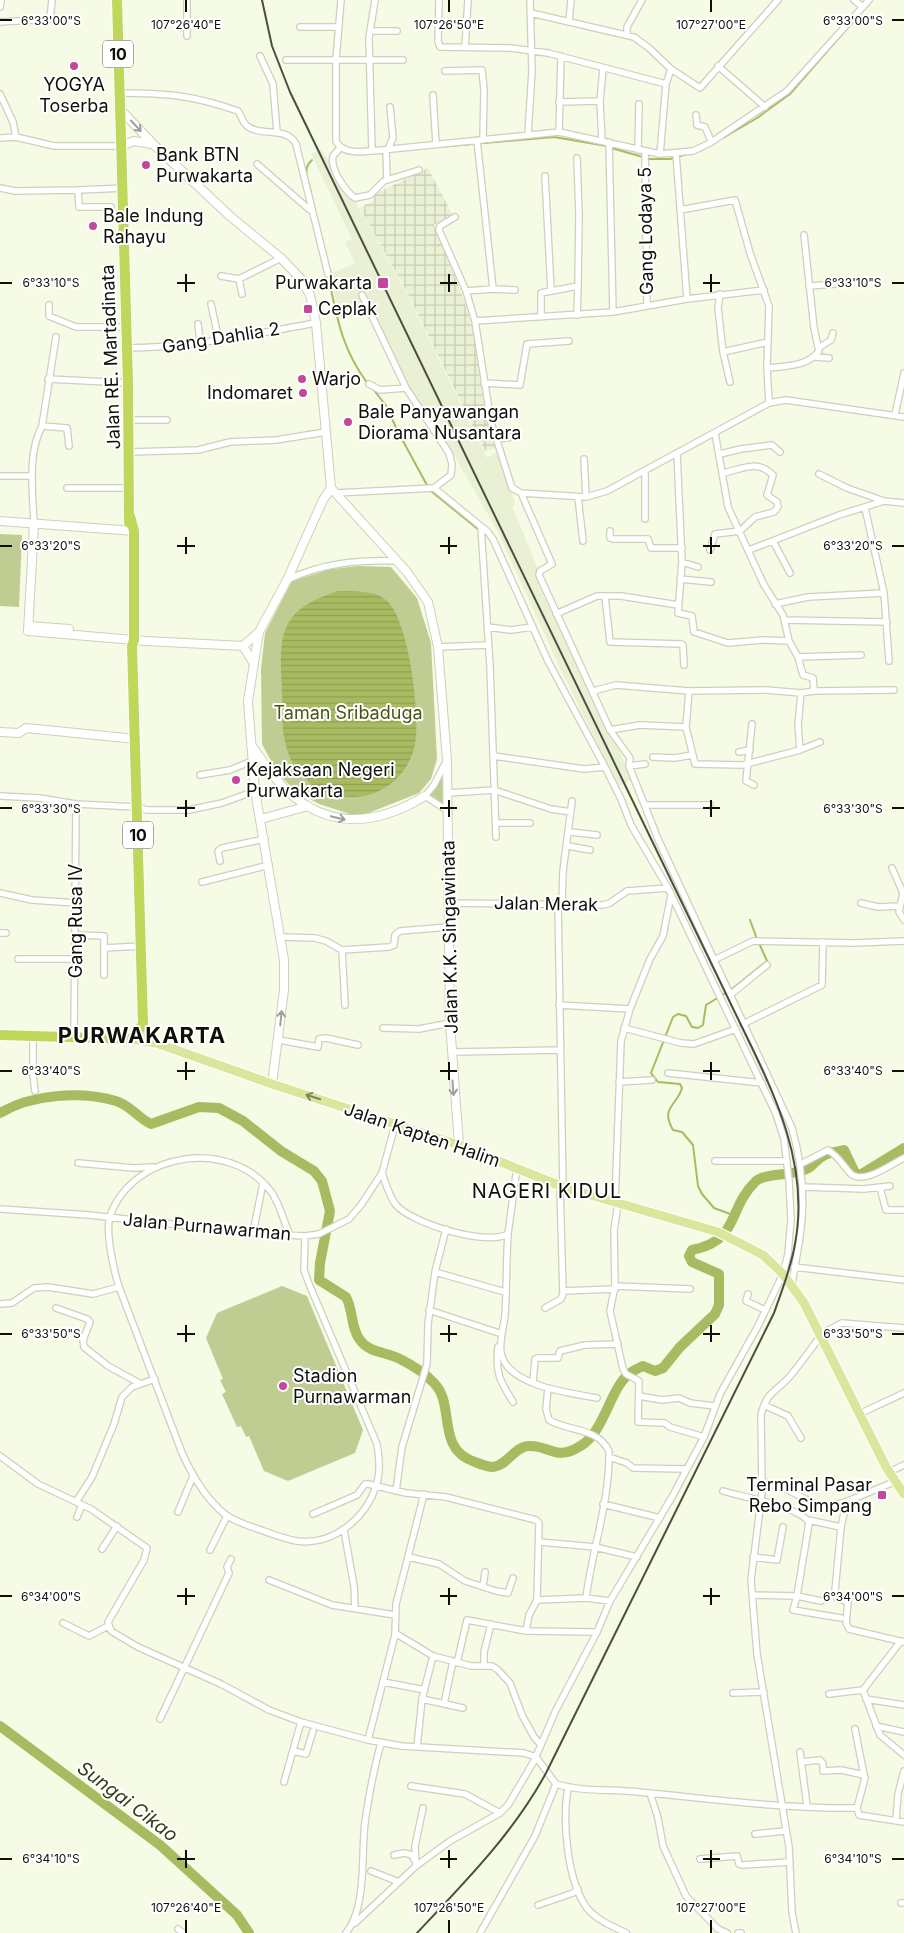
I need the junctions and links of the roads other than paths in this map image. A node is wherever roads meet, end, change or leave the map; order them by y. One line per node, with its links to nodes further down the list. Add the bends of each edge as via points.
1 (1, 0): 15 (street)
2 (52, 0): 18 (street, via 50,19)
3 (117, 0): 39 (highway, 10)
4 (188, 0): 25 (street)
5 (341, 0): 21 (street)
6 (375, 0): 22 (street)
7 (438, 0): 26 (street, via 439,45)
8 (468, 0): 26 (street)
9 (530, 0): 17 (street)
10 (571, 0): 19 (street)
11 (642, 0): 24 (street, via 627,27)
12 (778, 0): 34 (street)
13 (854, 0): 16 (street)
14 (869, 0): 16 (street)
15 (0, 7)
16 (863, 8): 47 (street, via 787,91)
17 (530, 13): 19 (street); 27 (street)
18 (0, 22)
19 (570, 22): 24 (street)
20 (300, 27): 21 (street)
21 (338, 27): 31 (street)
22 (370, 30): 23 (street); 32 (street)
23 (397, 31)
24 (627, 34): 36 (street, via 649,48)
25 (188, 36)
26 (465, 48): 27 (street)
27 (531, 51): 29 (street); 51 (street)
28 (260, 56): 50 (street, via 272,84)
29 (561, 56): 35 (street); 43 (street)
30 (286, 60): 31 (street)
31 (336, 60): 32 (street); 61 (street, via 336,141)
32 (370, 60): 33 (street); 63 (street)
33 (403, 60)
34 (718, 66): 36 (street, via 700,88); 47 (street)
35 (603, 69): 38 (street); 42 (street)
36 (671, 70): 38 (street)
37 (446, 71): 55 (street, via 483,72)
38 (666, 84): 65 (street)
39 (118, 93): 46 (highway, 10); 50 (street, via 168,93 193,97 238,111 244,122 255,131)
40 (0, 94): 52 (street)
41 (433, 95): 57 (street)
42 (600, 101): 43 (street); 54 (street)
43 (559, 102): 49 (street)
44 (639, 104): 62 (street)
45 (390, 106): 64 (street, via 392,138)
46 (118, 107): 58 (street, one-way to 58); 60 (highway, Jalan RE. Martadinata / 10)
47 (766, 107): 56 (street)
48 (696, 115): 56 (street, via 697,125 705,127)
49 (560, 132): 51 (street); 54 (street)
50 (277, 133): 77 (street, via 288,134 296,144)
51 (528, 135): 55 (street)
52 (16, 137): 53 (street); 60 (street, via 54,146)
53 (0, 138)
54 (602, 140): 59 (street)
55 (479, 141): 57 (street); 88 (street)
56 (711, 141): 67 (street)
57 (436, 144): 64 (street)
58 (154, 145): 60 (street, via 134,141); 81 (street)
59 (608, 145): 62 (street); 100 (street)
60 (122, 146): 74 (highway, Jalan RE. Martadinata / 10)
61 (341, 147): 63 (street, via 352,152); 72 (street, via 332,156 334,168 355,198 370,195)
62 (638, 150): 66 (street)
63 (372, 151): 64 (street)
64 (386, 151): 72 (street)
65 (660, 154): 66 (street); 67 (street)
66 (645, 156): 99 (street, Gang Lodaya 5)
67 (676, 156): 78 (street)
68 (577, 158): 86 (street)
69 (257, 164): 77 (street)
70 (419, 170): 72 (street)
71 (545, 176): 90 (street)
72 (387, 180)
73 (0, 188): 75 (street)
74 (124, 188): 75 (street); 106 (highway, Jalan RE. Martadinata / 10)
75 (78, 190): 76 (street, via 79,207)
76 (111, 207)
77 (310, 210): 82 (street)
78 (680, 210): 91 (street, via 735,200); 96 (street)
79 (455, 218): 92 (street, via 440,226 439,230)
80 (804, 235): 87 (street)
81 (281, 258): 84 (street); 104 (street, via 306,287)
82 (328, 274)
83 (221, 276): 84 (street)
84 (239, 279): 93 (street)
85 (835, 284): 87 (street)
86 (578, 286): 90 (street); 101 (street)
87 (810, 286): 113 (street, via 814,328)
88 (493, 289): 89 (street); 92 (street)
89 (515, 290)
90 (551, 290): 102 (street, via 541,292)
91 (764, 290): 94 (street); 111 (street, via 769,310)
92 (466, 292): 103 (street)
93 (242, 294)
94 (720, 294): 96 (street); 115 (street, via 718,308)
95 (362, 295): 125 (street)
96 (687, 299): 99 (street)
97 (211, 304): 109 (street)
98 (50, 305): 106 (street, via 49,316 72,327)
99 (647, 306): 100 (street)
100 (613, 312): 101 (street)
101 (577, 315): 102 (street)
102 (541, 317): 103 (street)
103 (475, 321): 123 (street)
104 (316, 323): 109 (street, Gang Dahlia 2); 132 (street)
105 (198, 324): 112 (street)
106 (126, 327): 114 (highway, Jalan RE. Martadinata / 10)
107 (833, 333): 113 (street, via 831,340)
108 (56, 337): 120 (street)
109 (219, 341): 112 (street, Gang Dahlia 2)
110 (569, 341): 123 (street, via 527,344 520,385)
111 (768, 342): 115 (street); 118 (street)
112 (200, 343): 114 (street, Gang Dahlia 2, via 157,349)
113 (820, 347): 116 (street)
114 (126, 348): 122 (highway, Jalan RE. Martadinata / 10)
115 (723, 352): 121 (street)
116 (815, 357): 117 (street); 118 (street, via 799,365)
117 (829, 358)
118 (767, 368): 126 (street)
119 (904, 373): 127 (street)
120 (48, 379): 122 (street); 131 (street)
121 (730, 382)
122 (128, 383): 129 (highway, Jalan RE. Martadinata / 10)
123 (484, 383): 135 (street)
124 (369, 384): 125 (street, via 380,390)
125 (406, 388): 149 (street, via 449,454 452,464 451,475)
126 (769, 403): 127 (street, via 786,400); 133 (street)
127 (895, 415): 128 (street)
128 (904, 418)
129 (129, 420): 130 (street); 137 (highway, Jalan RE. Martadinata / 10)
130 (167, 420)
131 (42, 426): 136 (street, via 66,428); 146 (street, via 37,435)
132 (326, 432): 137 (street, via 276,440 239,441 198,450); 150 (street)
133 (715, 433): 139 (street); 140 (street)
134 (518, 436): 135 (street)
135 (497, 439): 151 (street, via 512,488)
136 (69, 446)
137 (130, 452): 148 (highway, Jalan RE. Martadinata / 10)
138 (780, 452): 140 (street, via 772,445)
139 (677, 454): 142 (street); 166 (street)
140 (720, 454): 143 (street)
141 (584, 459): 153 (street)
142 (645, 472): 153 (street, via 607,492); 157 (street)
143 (723, 473): 163 (street, via 728,507); 163 (street, via 758,465 773,475 767,495 777,502 776,510 755,517)
144 (818, 474): 154 (street)
145 (0, 476): 146 (street)
146 (32, 476): 159 (street)
147 (67, 488): 148 (street)
148 (130, 488): 161 (highway, Jalan RE. Martadinata / 10)
149 (431, 488): 150 (street); 160 (street)
150 (334, 491): 169 (street, Jalan K.K. Singawinata); 174 (street, via 323,500)
151 (521, 493): 152 (street); 180 (street, via 552,564 538,575)
152 (578, 497): 153 (street); 164 (street)
153 (586, 497)
154 (884, 501): 155 (street); 156 (street)
155 (904, 503)
156 (865, 508): 165 (street); 176 (street)
157 (645, 518)
158 (0, 521): 159 (street)
159 (34, 524): 161 (street); 186 (street, via 28,628)
160 (481, 527): 183 (street); 184 (street, via 493,539)
161 (131, 531): 186 (highway, Jalan RE. Martadinata / 10)
162 (610, 531): 166 (street, via 613,539 648,538 651,548)
163 (742, 536): 167 (street, via 715,534); 168 (street)
164 (583, 541)
165 (773, 541): 168 (street); 172 (street)
166 (682, 548): 170 (street)
167 (710, 550)
168 (749, 550): 179 (street)
169 (396, 561): 174 (street, via 329,564); 190 (street, Jalan K.K. Singawinata, via 428,602)
170 (682, 562): 171 (street); 173 (street)
171 (698, 567)
172 (790, 573)
173 (680, 579): 175 (street); 178 (street)
174 (287, 580): 185 (street)
175 (711, 582)
176 (884, 593): 179 (street, via 808,597); 182 (street)
177 (604, 596): 178 (street); 180 (street); 195 (street, via 610,642 681,644)
178 (678, 604): 187 (street, via 678,613 692,616 694,632 715,640 728,643)
179 (775, 604): 181 (street)
180 (556, 614): 198 (street)
181 (785, 620): 182 (street); 187 (street)
182 (886, 622): 193 (street)
183 (487, 627): 184 (street, via 510,630); 188 (street)
184 (533, 627): 219 (street)
185 (259, 632): 189 (street); 194 (street)
186 (132, 640): 189 (street); 205 (highway, Jalan RE. Martadinata / 10)
187 (789, 641): 192 (street)
188 (488, 645): 190 (street); 212 (street)
189 (243, 646): 194 (street)
190 (438, 647): 214 (street, Jalan K.K. Singawinata)
191 (861, 655): 192 (street)
192 (798, 657): 199 (street, via 804,676 813,678)
193 (890, 661)
194 (254, 664): 207 (street, via 248,702)
195 (684, 664)
196 (691, 690): 198 (street, via 616,685); 200 (street); 202 (street)
197 (894, 690): 199 (street)
198 (593, 691): 203 (street)
199 (814, 691): 200 (street)
200 (801, 693): 209 (street)
201 (752, 724): 208 (street)
202 (684, 727): 203 (street, via 640,725); 211 (street)
203 (610, 730): 218 (street, via 630,758)
204 (0, 732): 205 (street, via 16,733 26,728)
205 (136, 739): 232 (highway, Jalan RE. Martadinata / 10)
206 (820, 742): 209 (street)
207 (250, 743): 215 (street); 231 (street, via 283,787)
208 (750, 750): 210 (street); 216 (street)
209 (800, 750): 216 (street)
210 (739, 752)
211 (692, 754): 213 (street, via 675,758); 216 (street, via 695,764 742,765)
212 (494, 756): 219 (street, via 584,769); 222 (street)
213 (653, 757)
214 (447, 760): 224 (street, Jalan K.K. Singawinata); 226 (street)
215 (252, 761): 220 (street, via 230,770); 223 (street)
216 (749, 762): 221 (street, via 746,782)
217 (645, 764): 218 (street)
218 (629, 766): 229 (street)
219 (606, 767): 249 (street, via 631,825)
220 (200, 775)
221 (754, 785)
222 (494, 790): 224 (street); 234 (street, via 551,809); 236 (street)
223 (255, 791): 232 (street, via 189,810); 235 (street)
224 (448, 793): 233 (street, Jalan K.K. Singawinata)
225 (0, 796): 228 (street)
226 (425, 796): 231 (street, one-way to 226, via 335,818 364,820 402,808); 233 (street)
227 (572, 801): 234 (street)
228 (76, 804): 232 (street); 252 (street, Gang Rusa IV)
229 (645, 805): 230 (street); 268 (street)
230 (710, 805)
231 (308, 806): 235 (street)
232 (137, 807): 263 (highway, Jalan RE. Martadinata / 10)
233 (448, 811): 253 (street, Jalan K.K. Singawinata)
234 (571, 812): 238 (street)
235 (261, 818): 241 (street)
236 (495, 823): 237 (street); 240 (street)
237 (530, 823)
238 (570, 832): 239 (street); 242 (street)
239 (597, 835)
240 (496, 837)
241 (265, 839): 244 (street, via 222,848 218,851); 245 (street)
242 (568, 846): 243 (street); 255 (street)
243 (590, 850)
244 (220, 861)
245 (269, 865): 247 (street); 260 (street)
246 (892, 868): 248 (street)
247 (202, 882)
248 (902, 882): 256 (street)
249 (668, 888): 251 (street); 255 (street, Jalan Merak, via 627,891 606,904)
250 (0, 893): 252 (street, via 32,900)
251 (671, 894): 274 (street, via 663,936); 280 (street)
252 (76, 903): 259 (street, Gang Rusa IV)
253 (449, 903): 255 (street, Jalan Merak); 258 (street, Jalan K.K. Singawinata)
254 (861, 903): 256 (street, via 878,907)
255 (560, 904): 273 (street)
256 (900, 906): 257 (street, via 899,912)
257 (904, 920)
258 (449, 927): 265 (street, via 400,931 395,934 394,945); 275 (street, Jalan K.K. Singawinata)
259 (76, 935): 264 (street, via 104,936); 267 (street, Gang Rusa IV)
260 (282, 936): 265 (street, via 315,938); 285 (street, one-way to 260, via 284,990)
261 (904, 941): 262 (street)
262 (823, 942): 268 (street, via 753,941); 277 (street, via 822,985)
263 (142, 946): 264 (street); 276 (highway, Jalan RE. Martadinata / 10)
264 (104, 948): 270 (street)
265 (342, 950): 272 (street)
266 (18, 959): 267 (street)
267 (76, 959): 283 (street, Gang Rusa IV)
268 (714, 960): 271 (street)
269 (767, 965): 271 (street)
270 (104, 975)
271 (729, 991): 277 (street)
272 (345, 1005)
273 (559, 1005): 274 (street); 288 (street)
274 (630, 1009): 279 (street)
275 (450, 1023): 278 (street, via 419,1029); 289 (street, Jalan K.K. Singawinata)
276 (143, 1024): 284 (highway); 286 (main road, via 147,1035)
277 (743, 1024): 303 (street, via 787,1114)
278 (383, 1028)
279 (624, 1028): 280 (street, via 694,1044); 292 (street)
280 (736, 1029): 293 (street)
281 (0, 1034): 282 (highway)
282 (33, 1036): 283 (highway); 295 (street)
283 (74, 1037): 284 (highway)
284 (132, 1039): 286 (main road, Jalan Kapten Halim)
285 (279, 1040): 287 (street, via 318,1047 319,1039 326,1038); 294 (street)
286 (156, 1043): 294 (main road, Jalan Kapten Halim)
287 (358, 1045)
288 (560, 1050): 289 (street); 307 (street)
289 (452, 1052): 297 (street, Jalan K.K. Singawinata, one-way to 297)
290 (668, 1073): 293 (street)
291 (652, 1080): 292 (street)
292 (619, 1082): 311 (street)
293 (762, 1083): 300 (street, via 779,1122)
294 (272, 1084): 296 (main road, Jalan Kapten Halim, one-way to 294)
295 (35, 1091)
296 (395, 1125): 297 (main road, Jalan Kapten Halim); 305 (street)
297 (459, 1146): 304 (main road, Jalan Kapten Halim)
298 (904, 1158): 303 (street, via 865,1177 851,1174 838,1156 825,1150)
299 (715, 1160): 300 (street)
300 (787, 1161): 322 (street, via 790,1237)
301 (78, 1163): 302 (street, via 134,1168)
302 (156, 1166): 306 (street, via 192,1158 217,1158 238,1164); 314 (street, via 129,1187)
303 (802, 1166): 309 (street)
304 (517, 1167): 307 (main road, Jalan Kapten Halim); 317 (street)
305 (382, 1173): 315 (street, via 397,1206 416,1219); 319 (street, Jalan Purnawarman, via 349,1219 319,1234)
306 (263, 1183): 316 (street); 318 (street, via 273,1194)
307 (561, 1186): 311 (main road, Jalan Kapten Halim); 328 (street)
308 (890, 1186): 310 (street)
309 (804, 1187): 310 (street); 320 (street)
310 (880, 1188): 313 (street, via 886,1210)
311 (617, 1203): 322 (main road, Jalan Kapten Halim, via 718,1232 763,1254); 326 (street)
312 (0, 1209): 314 (street, Jalan Purnawarman)
313 (904, 1210)
314 (110, 1218): 316 (street, Jalan Purnawarman); 325 (street, via 112,1266)
315 (446, 1229): 317 (street, via 480,1238); 321 (street)
316 (253, 1233): 318 (street, Jalan Purnawarman)
317 (508, 1234): 329 (street)
318 (290, 1235): 319 (street, Jalan Purnawarman)
319 (305, 1236): 361 (street, via 304,1270 377,1444)
320 (794, 1267): 323 (street); 324 (street)
321 (435, 1272): 329 (street); 334 (street)
322 (783, 1274): 324 (main road, Jalan Kapten Halim); 335 (street)
323 (904, 1280)
324 (792, 1285): 338 (main road, Jalan Kapten Halim, via 804,1302)
325 (119, 1287): 331 (street, via 94,1294 34,1288 12,1303); 340 (street)
326 (615, 1288): 327 (street); 328 (street); 339 (street, via 610,1311)
327 (690, 1289)
328 (563, 1291): 333 (street, via 561,1299)
329 (505, 1292): 337 (street)
330 (748, 1294): 335 (street, via 746,1301)
331 (0, 1304)
332 (56, 1308): 342 (street, via 87,1319 90,1322 84,1346 108,1366)
333 (545, 1308)
334 (429, 1310): 337 (street); 362 (street, via 426,1369 402,1447)
335 (765, 1310): 349 (street)
336 (904, 1328): 338 (street, via 842,1323)
337 (500, 1333): 341 (street, via 504,1362 517,1376); 347 (street, via 496,1367 500,1381)
338 (819, 1336): 348 (street); 350 (main road, Jalan Kapten Halim)
339 (618, 1344): 341 (street, via 585,1345 560,1351 558,1358 537,1358); 345 (street, via 626,1374 639,1381)
340 (154, 1379): 342 (street); 358 (street)
341 (533, 1382): 343 (street)
342 (139, 1383): 367 (street, via 122,1397 92,1478)
343 (548, 1388): 346 (street); 354 (street, via 546,1408 549,1420 598,1437 606,1445)
344 (904, 1393): 350 (street)
345 (639, 1396): 349 (street, via 662,1400 679,1398); 351 (street, via 638,1422 665,1423)
346 (597, 1398)
347 (513, 1402)
348 (764, 1405): 352 (street, via 788,1416); 359 (street, via 761,1415)
349 (715, 1406): 351 (street)
350 (859, 1414): 357 (main road, Jalan Kapten Halim)
351 (704, 1437): 356 (street)
352 (801, 1438)
353 (0, 1456): 367 (street, via 38,1484)
354 (610, 1457): 356 (street, via 633,1468); 369 (street)
355 (904, 1465): 357 (street)
356 (687, 1469): 375 (street)
357 (889, 1472): 360 (main road, Jalan Kapten Halim)
358 (193, 1476): 371 (street); 373 (street)
359 (762, 1481): 366 (street, via 823,1508); 368 (street)
360 (894, 1482): 365 (main road, Jalan Kapten Halim); 366 (street)
361 (376, 1486): 362 (street); 372 (street, via 365,1484 357,1495); 380 (street, via 361,1512)
362 (396, 1491): 364 (street)
363 (723, 1491): 368 (street)
364 (424, 1494): 381 (street, via 536,1520); 386 (street)
365 (904, 1494)
366 (848, 1501): 379 (street)
367 (76, 1502): 370 (street)
368 (761, 1502): 376 (street, via 783,1506); 387 (street)
369 (603, 1504): 375 (street); 382 (street)
370 (82, 1505): 374 (street); 377 (street)
371 (178, 1512)
372 (313, 1514)
373 (227, 1516): 380 (street, via 276,1536 298,1541 323,1538); 384 (street)
374 (77, 1517)
375 (660, 1518): 385 (street)
376 (808, 1520): 379 (street); 394 (street)
377 (117, 1526): 383 (street); 404 (street, via 148,1551 108,1619)
378 (783, 1528): 387 (street, via 777,1560)
379 (841, 1528): 408 (street, via 835,1594 848,1602 847,1627)
380 (344, 1530): 399 (street)
381 (540, 1542): 382 (street); 396 (street)
382 (595, 1547): 385 (street); 395 (street)
383 (102, 1549)
384 (210, 1550)
385 (637, 1556): 397 (street)
386 (409, 1557): 392 (street, via 438,1564 464,1581); 400 (street)
387 (752, 1557): 393 (street)
388 (231, 1560): 412 (street, via 227,1567 229,1573)
389 (485, 1572): 392 (street)
390 (513, 1578): 392 (street, via 508,1592)
391 (269, 1580): 399 (street, via 332,1605)
392 (483, 1587)
393 (753, 1594): 394 (street); 416 (street, via 757,1654)
394 (797, 1596): 398 (street); 401 (street, via 793,1610)
395 (586, 1598): 396 (street); 397 (street)
396 (537, 1600): 405 (street, via 529,1615)
397 (610, 1601): 406 (street)
398 (821, 1601)
399 (355, 1608): 400 (street)
400 (395, 1615): 407 (street)
401 (841, 1618)
402 (63, 1623): 404 (street, via 89,1636)
403 (492, 1624): 405 (street); 410 (street, via 465,1622); 411 (street, via 484,1652)
404 (108, 1626): 412 (street, via 138,1648)
405 (526, 1631): 406 (street)
406 (597, 1632): 432 (street)
407 (395, 1634): 409 (street); 413 (street)
408 (902, 1642): 415 (street)
409 (433, 1656): 410 (street); 414 (street)
410 (455, 1662): 411 (street); 421 (street)
411 (484, 1666): 432 (street, via 492,1666 508,1679 522,1715)
412 (184, 1669): 424 (street, via 174,1684); 425 (street)
413 (383, 1682): 414 (street); 430 (street)
414 (425, 1690): 419 (street)
415 (863, 1690): 418 (street); 420 (street)
416 (764, 1692): 417 (street); 446 (street)
417 (733, 1693)
418 (828, 1694)
419 (422, 1699): 421 (street); 433 (street)
420 (866, 1699): 422 (street); 426 (street)
421 (444, 1704): 423 (street)
422 (904, 1706)
423 (463, 1708)
424 (160, 1719)
425 (301, 1722): 430 (street); 434 (street)
426 (876, 1726): 429 (street); 436 (street, via 885,1740)
427 (854, 1729): 440 (street)
428 (312, 1731): 434 (street, via 306,1754)
429 (904, 1732)
430 (368, 1740): 431 (street)
431 (381, 1743): 433 (street); 463 (street, via 366,1819)
432 (541, 1745): 437 (street)
433 (417, 1747): 437 (street, via 463,1748)
434 (292, 1751): 441 (street)
435 (800, 1752): 438 (street)
436 (904, 1755)
437 (536, 1757): 442 (street); 450 (street)
438 (802, 1762): 440 (street, via 820,1760 823,1771 841,1770); 447 (street)
439 (904, 1771): 451 (street)
440 (864, 1775): 449 (street)
441 (284, 1782)
442 (556, 1784): 444 (street); 465 (street, via 535,1836)
443 (411, 1786): 450 (street, via 466,1794)
444 (568, 1788): 445 (street); 461 (street, via 567,1849)
445 (650, 1793): 446 (street); 467 (street, via 663,1846 686,1896 718,1929)
446 (783, 1806): 447 (street); 453 (street)
447 (807, 1806): 449 (street)
448 (423, 1808): 458 (street, via 415,1846)
449 (857, 1808): 451 (street, via 859,1815)
450 (500, 1813): 458 (street)
451 (896, 1820): 452 (street)
452 (904, 1822)
453 (786, 1831): 454 (street); 457 (street)
454 (756, 1834)
455 (394, 1855): 458 (street, via 412,1855)
456 (700, 1859): 457 (street, via 738,1856 739,1864)
457 (790, 1862): 468 (street)
458 (416, 1864): 460 (street)
459 (371, 1870): 460 (street)
460 (399, 1882): 463 (street)
461 (578, 1889): 462 (street, via 573,1894); 466 (street, via 587,1908)
462 (538, 1905)
463 (355, 1923): 464 (street)
464 (346, 1933)
465 (480, 1933)
466 (626, 1933)
467 (727, 1933)
468 (796, 1933)

